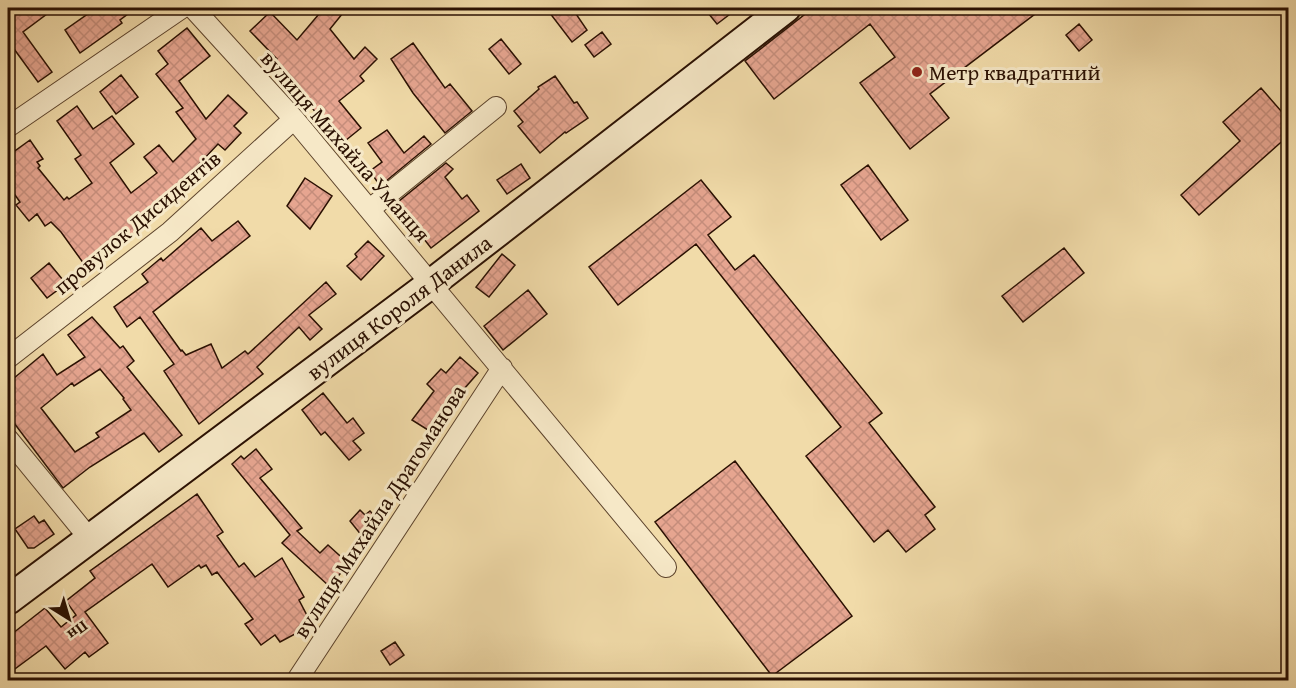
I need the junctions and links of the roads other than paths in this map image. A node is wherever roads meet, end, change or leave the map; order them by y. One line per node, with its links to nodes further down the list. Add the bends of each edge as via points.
1 (182, 8): 6 (street)
2 (193, 8): 5 (street, вулиця Михайла Уманця)
3 (786, 8): 8 (main road, вулиця Короля Данила)
4 (496, 107): 7 (street)
5 (294, 119): 7 (street, вулиця Михайла Уманця); 9 (street, провулок Дисидентів, via 170,232)
6 (8, 127)
7 (370, 209): 8 (street, вулиця Михайла Уманця)
8 (432, 283): 10 (street, вулиця Михайла Уманця); 12 (main road, вулиця Короля Данила)
9 (8, 358)
10 (502, 368): 13 (street, вулиця Михайла Уманця); 15 (street, вулиця Михайла Драгоманова)
11 (8, 440): 12 (street)
12 (89, 538): 14 (main road, вулиця Короля Данила)
13 (666, 567)
14 (8, 600)
15 (297, 681)

